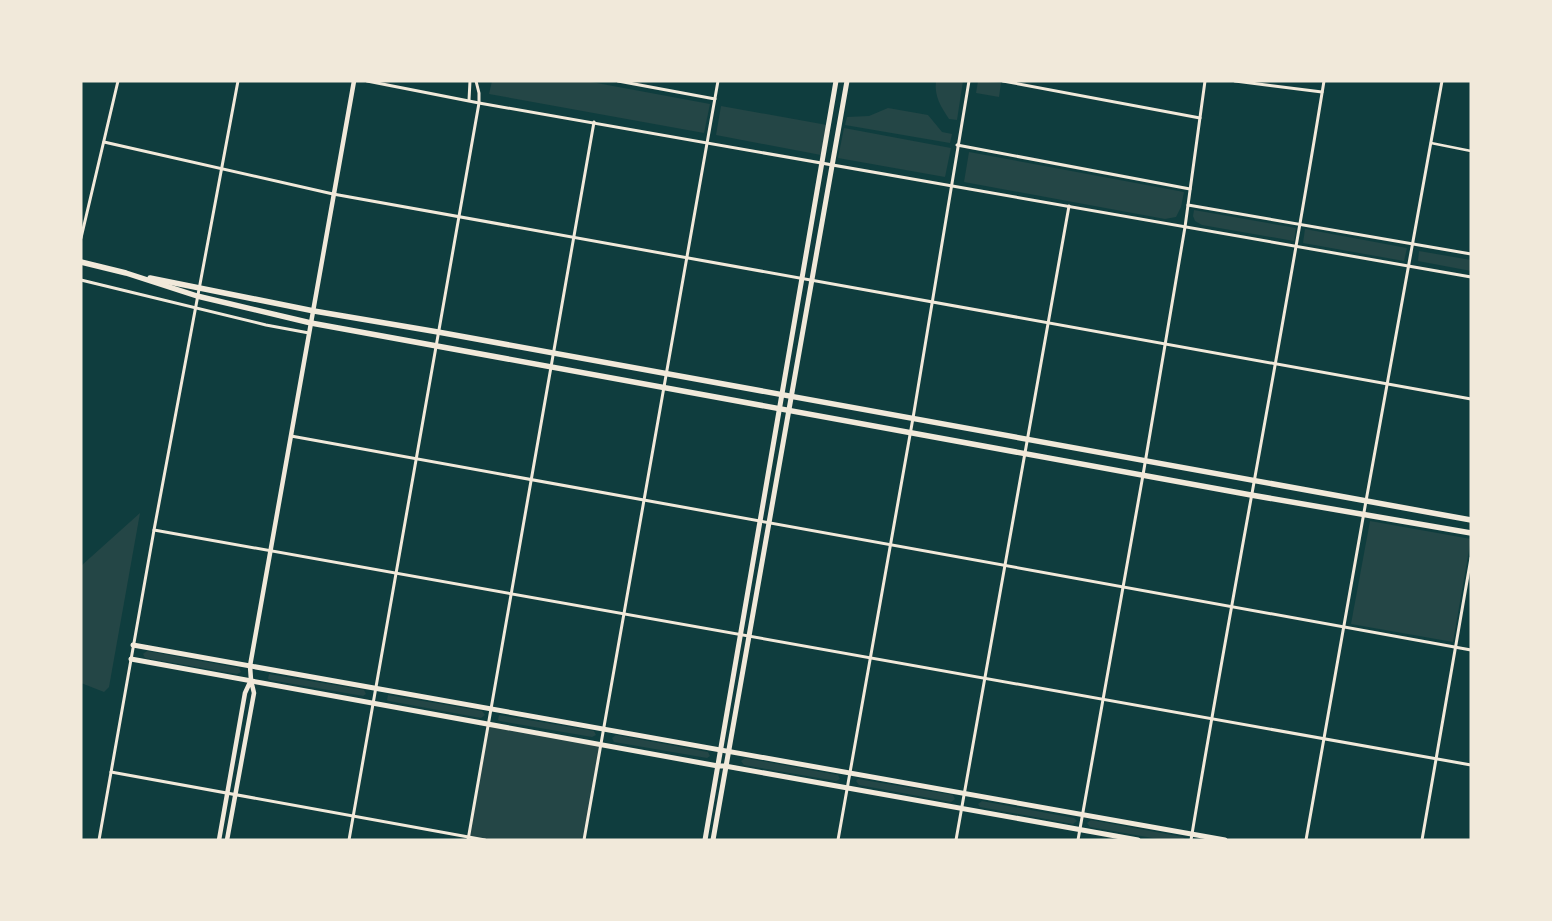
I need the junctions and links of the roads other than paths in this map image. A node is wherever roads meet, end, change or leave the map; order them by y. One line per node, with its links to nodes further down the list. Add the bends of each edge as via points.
1 (118, 81): 23 (street)
2 (238, 81): 30 (street)
3 (354, 81): 33 (street)
4 (368, 81): 19 (street)
5 (470, 81): 19 (street)
6 (476, 81): 20 (street)
7 (618, 81): 18 (street)
8 (718, 81): 18 (street)
9 (836, 81): 28 (main road)
10 (847, 81): 29 (main road)
11 (969, 81): 26 (street)
12 (1003, 81): 21 (street)
13 (1204, 81): 21 (street)
14 (1235, 81): 17 (street)
15 (1324, 81): 17 (street)
16 (1442, 81): 25 (street)
17 (1322, 92): 37 (street)
18 (715, 99): 24 (street)
19 (469, 100): 20 (street)
20 (479, 102): 22 (street); 36 (street)
21 (1200, 118): 32 (street)
22 (594, 122): 24 (street); 40 (street)
23 (104, 142): 30 (street); 39 (street)
24 (707, 142): 28 (street); 44 (street)
25 (1432, 143): 27 (street); 41 (street)
26 (957, 145): 31 (street); 32 (street)
27 (1471, 151)
28 (823, 162): 29 (street); 49 (main road)
29 (832, 164): 31 (street); 51 (main road)
30 (221, 168): 33 (street); 52 (street)
31 (950, 185): 35 (street); 54 (street)
32 (1190, 189): 34 (street)
33 (333, 194): 36 (street); 56 (street)
34 (1188, 205): 37 (street); 38 (street)
35 (1069, 206): 38 (street); 58 (street)
36 (459, 217): 40 (street); 59 (street)
37 (1300, 224): 41 (street); 42 (street)
38 (1185, 227): 42 (street); 61 (street)
39 (81, 238)
40 (574, 238): 44 (street); 63 (street)
41 (1412, 244): 43 (street); 46 (street)
42 (1297, 246): 46 (street); 64 (street)
43 (1471, 254)
44 (686, 258): 49 (street); 66 (street)
45 (81, 262): 47 (highway)
46 (1408, 266): 48 (street); 67 (street)
47 (126, 273): 52 (highway); 53 (highway)
48 (1471, 277)
49 (803, 279): 51 (street); 69 (main road)
50 (81, 280): 55 (street)
51 (811, 280): 54 (street); 70 (main road)
52 (199, 287): 53 (street); 56 (highway)
53 (197, 296): 55 (street); 57 (highway)
54 (932, 302): 58 (street); 74 (street)
55 (195, 308): 60 (street); 91 (street)
56 (314, 311): 57 (street); 59 (highway)
57 (311, 323): 60 (street); 62 (highway)
58 (1048, 323): 61 (street); 77 (street)
59 (438, 332): 62 (street); 63 (highway)
60 (310, 333): 76 (street)
61 (1165, 344): 64 (street); 80 (street)
62 (436, 346): 65 (highway); 79 (street)
63 (554, 353): 65 (street); 66 (highway)
64 (1275, 364): 67 (street); 83 (street)
65 (552, 367): 68 (highway); 82 (street)
66 (666, 373): 68 (street); 69 (highway)
67 (1387, 384): 71 (street); 86 (street)
68 (663, 388): 72 (highway); 85 (street)
69 (782, 395): 70 (highway); 72 (main road)
70 (790, 396): 73 (main road); 74 (highway)
71 (1471, 399)
72 (780, 409): 73 (highway); 89 (main road)
73 (788, 410): 75 (highway); 90 (main road)
74 (913, 418): 75 (street); 77 (highway)
75 (910, 433): 78 (highway); 93 (street)
76 (291, 436): 79 (street); 94 (street)
77 (1027, 439): 78 (street); 80 (highway)
78 (1025, 453): 81 (highway); 96 (street)
79 (416, 459): 82 (street); 97 (street)
80 (1146, 461): 81 (street); 83 (highway)
81 (1144, 475): 84 (highway); 98 (street)
82 (532, 480): 85 (street); 99 (street)
83 (1254, 480): 84 (street); 86 (highway)
84 (1251, 495): 87 (highway); 100 (street)
85 (644, 500): 89 (street); 101 (street)
86 (1366, 501): 87 (street); 88 (highway)
87 (1364, 514): 92 (highway); 102 (street)
88 (1471, 520)
89 (760, 521): 90 (street); 103 (main road)
90 (768, 523): 93 (street); 104 (main road)
91 (154, 530): 94 (street); 105 (street)
92 (1471, 533)
93 (890, 545): 96 (street); 108 (street)
94 (271, 551): 97 (street); 110 (street)
95 (1471, 558): 106 (street)
96 (1005, 566): 98 (street); 111 (street)
97 (396, 573): 99 (street); 113 (street)
98 (1123, 587): 100 (street); 114 (street)
99 (512, 594): 101 (street); 116 (street)
100 (1232, 607): 102 (street); 117 (street)
101 (624, 614): 103 (street); 119 (street)
102 (1344, 627): 106 (street); 120 (street)
103 (741, 635): 104 (street); 122 (main road)
104 (748, 636): 108 (street); 123 (main road)
105 (133, 645): 109 (street); 110 (main road)
106 (1455, 647): 107 (street); 124 (street)
107 (1471, 650)
108 (870, 658): 111 (street); 129 (street)
109 (131, 659): 112 (main road); 128 (street)
110 (250, 666): 112 (street); 113 (main road)
111 (985, 678): 114 (street); 132 (street)
112 (251, 680): 115 (main road); 131 (street); 133 (street, via 254,693)
113 (376, 688): 115 (street); 116 (main road)
114 (1103, 699): 117 (street); 135 (street)
115 (373, 704): 118 (main road); 136 (street)
116 (491, 709): 118 (street); 119 (main road)
117 (1212, 718): 120 (street); 138 (street)
118 (488, 724): 121 (main road); 139 (street)
119 (603, 729): 121 (street); 122 (main road)
120 (1324, 738): 124 (street); 153 (street)
121 (600, 745): 126 (main road); 145 (street)
122 (721, 750): 123 (main road); 126 (main road)
123 (728, 751): 127 (main road); 129 (main road)
124 (1436, 758): 125 (street); 154 (street)
125 (1471, 765)
126 (718, 766): 127 (main road); 146 (main road)
127 (725, 766): 130 (main road); 147 (main road)
128 (111, 772): 131 (street); 140 (street)
129 (850, 773): 130 (street); 132 (main road)
130 (847, 787): 134 (main road); 148 (street)
131 (228, 793): 133 (street); 141 (street)
132 (964, 793): 134 (street); 135 (main road)
133 (235, 795): 136 (street); 142 (street)
134 (962, 808): 137 (main road); 149 (street)
135 (1082, 814): 137 (street); 138 (main road)
136 (354, 816): 139 (street); 143 (street)
137 (1079, 829): 150 (street); 151 (main road)
138 (1191, 837): 152 (main road)
139 (468, 838): 144 (street)
140 (99, 840)
141 (219, 840)
142 (227, 840)
143 (349, 840)
144 (485, 840)
145 (584, 840)
146 (705, 840)
147 (712, 840)
148 (838, 840)
149 (956, 840)
150 (1078, 840)
151 (1138, 840)
152 (1225, 840)
153 (1306, 840)
154 (1422, 840)

